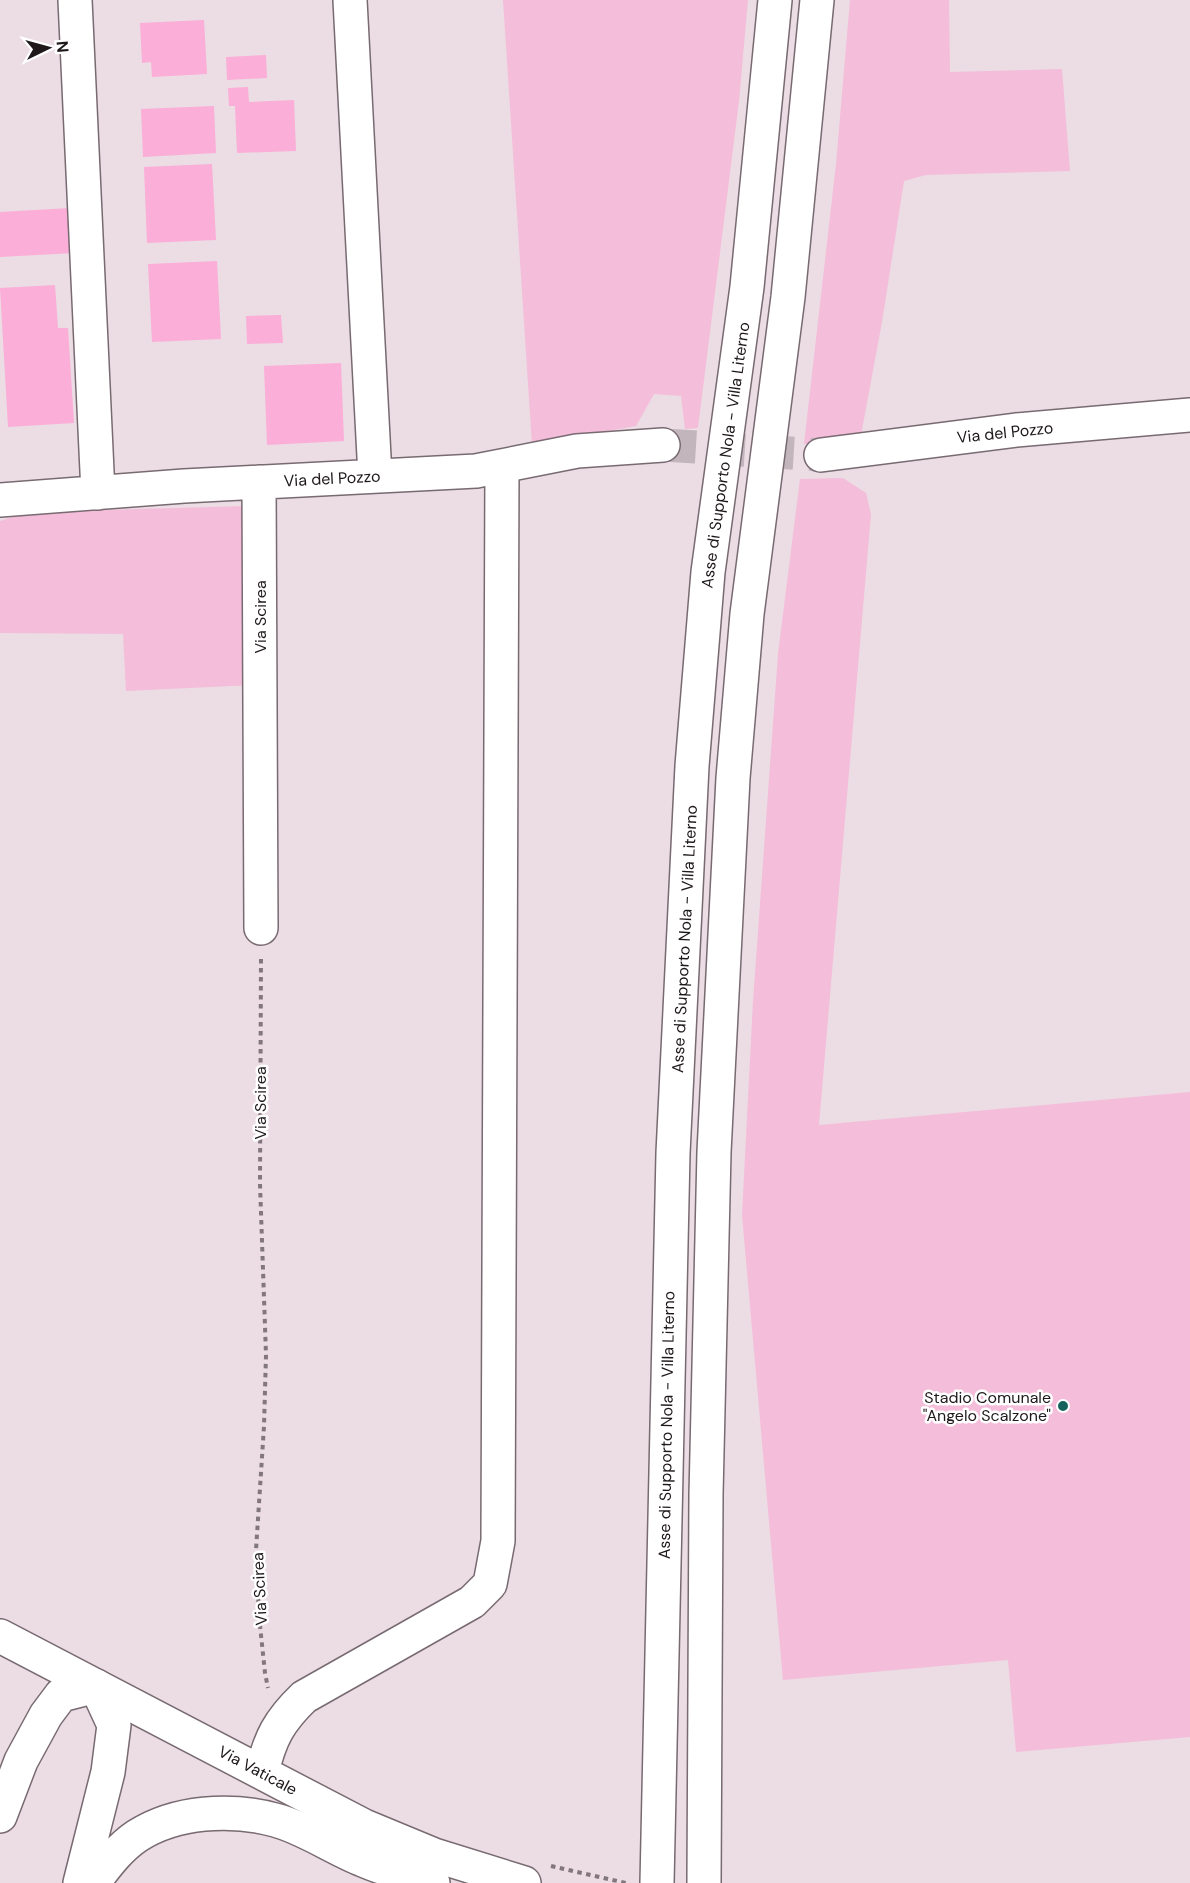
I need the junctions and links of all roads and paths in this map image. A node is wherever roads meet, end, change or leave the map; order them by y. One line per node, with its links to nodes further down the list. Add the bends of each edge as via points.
1 (75, 0): 11 (main road)
2 (350, 0): 9 (main road)
3 (775, 0): 23 (main road, Asse di Supporto Nola - Villa Literno, via 747,287 708,572 692,766 673,1153)
4 (817, 0): 24 (main road, via 788,297 747,614 733,778 714,1152 706,1495)
5 (1190, 415): 7 (main road, Via del Pozzo, via 1016,430)
6 (663, 445): 8 (main road, Via del Pozzo, via 577,451)
7 (821, 455)
8 (502, 466): 9 (main road, Via del Pozzo); 16 (main road, via 498,1541 490,1584 472,1602 304,1697)
9 (375, 476): 10 (main road, Via del Pozzo)
10 (259, 482): 11 (main road, Via del Pozzo); 13 (main road, Via Scirea)
11 (98, 492): 12 (main road, Via del Pozzo)
12 (0, 500)
13 (261, 928): 16 (path, Via Scirea, via 260,1184 266,1355 256,1550 265,1673 271,1701)
14 (0, 1636): 15 (main road, Via Vaticale)
15 (96, 1686): 17 (main road, Via Vaticale); 18 (main road, via 61,1695 46,1715 21,1761); 19 (main road, via 114,1725 108,1772)
16 (282, 1720): 17 (main road, via 267,1749)
17 (262, 1772): 22 (main road, Via Vaticale, via 364,1826 434,1855)
18 (0, 1816)
19 (81, 1883)
20 (93, 1883): 21 (main road, via 136,1837 166,1822 192,1815 240,1814 276,1820 362,1860)
21 (433, 1883)
22 (524, 1883)
23 (657, 1883)
24 (704, 1883)

